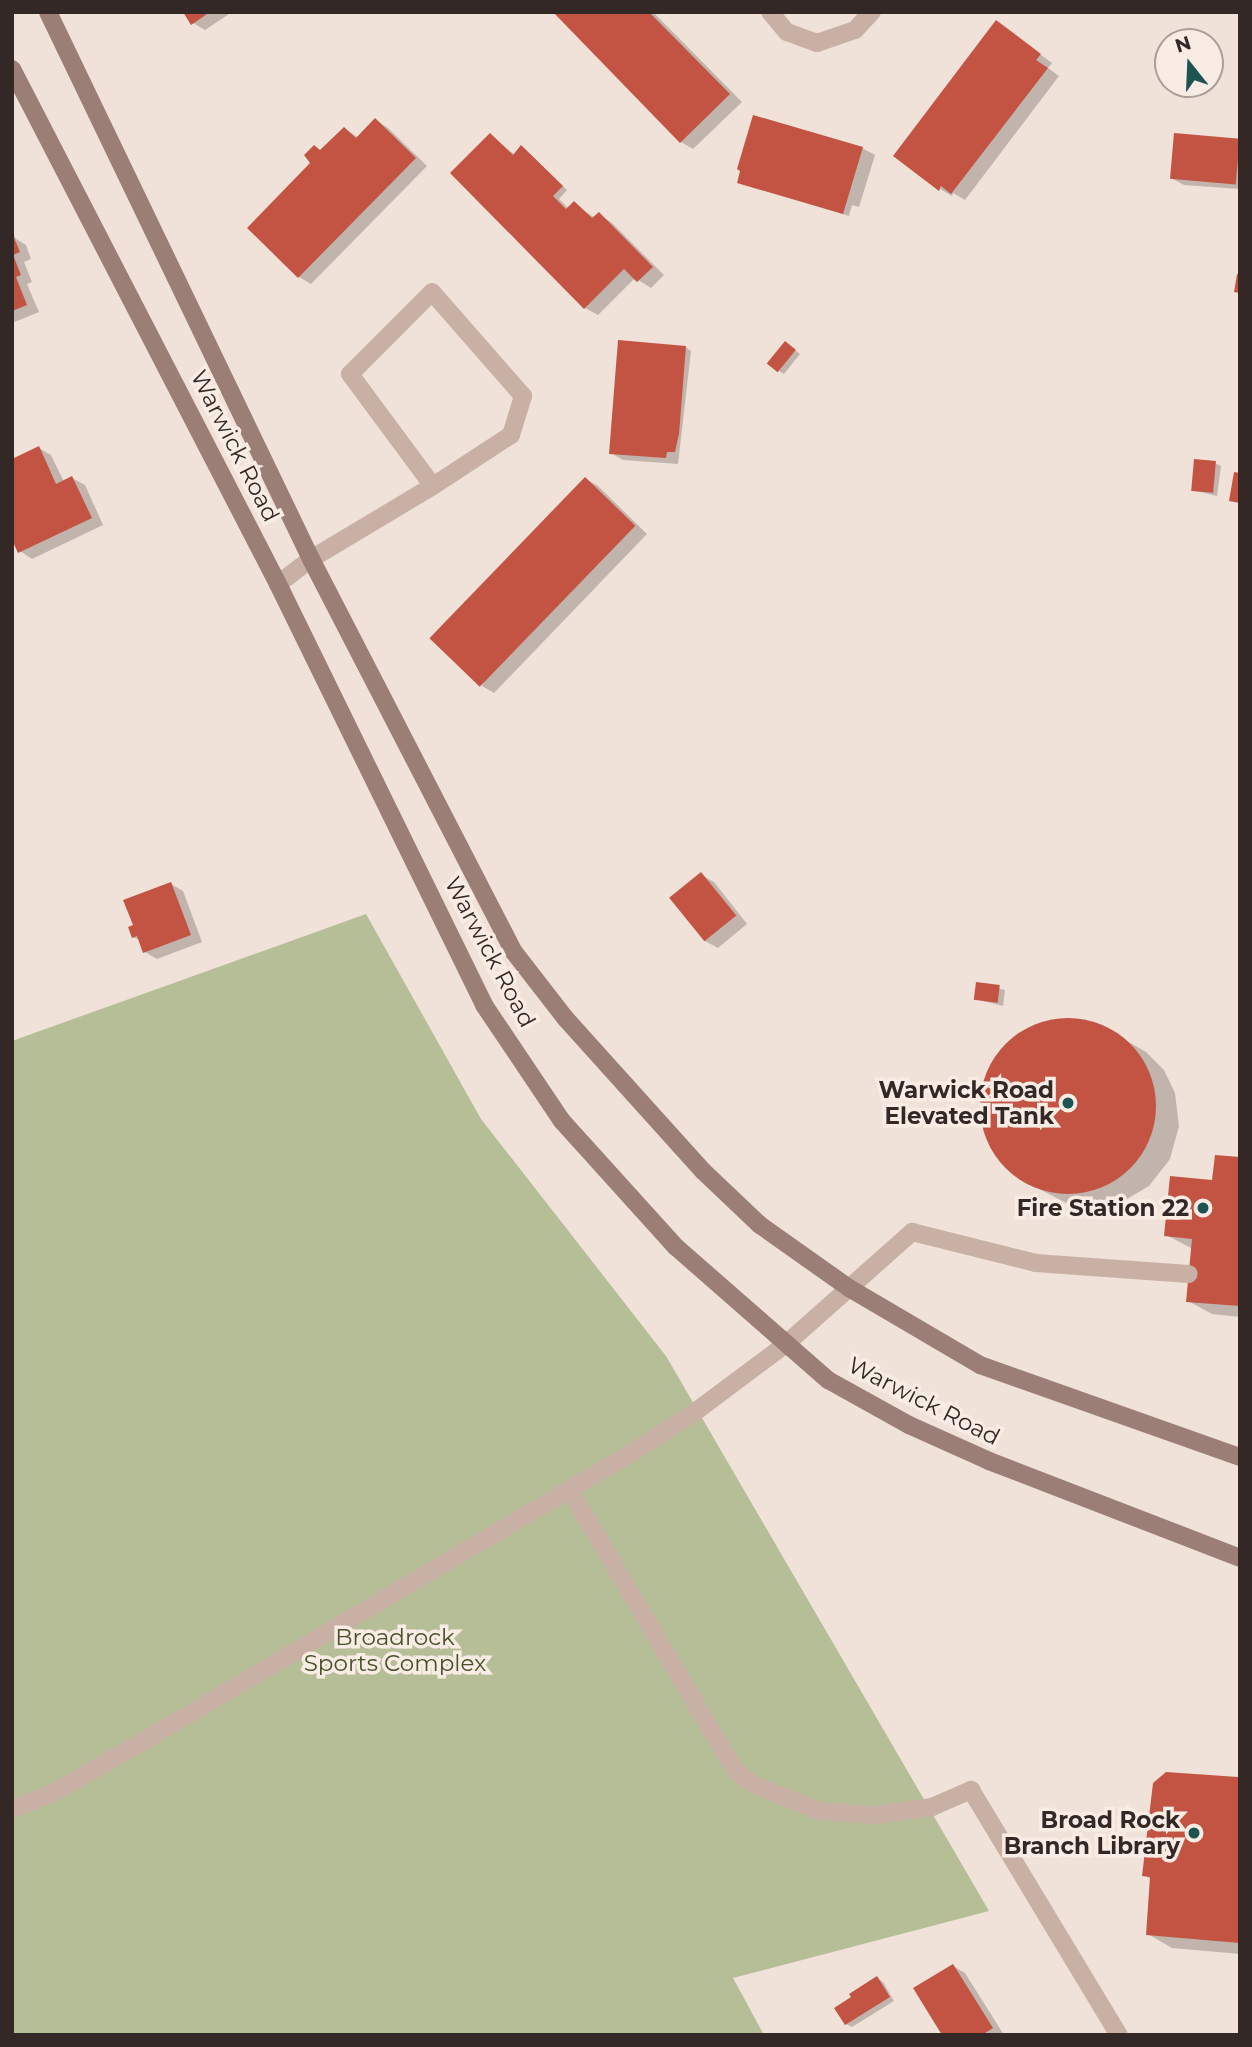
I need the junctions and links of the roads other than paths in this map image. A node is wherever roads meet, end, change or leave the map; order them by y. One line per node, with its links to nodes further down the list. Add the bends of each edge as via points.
1 (48, 12): 6 (main road, Warwick Road)
2 (770, 12): 3 (street, via 787,32 817,43 855,30)
3 (872, 12)
4 (12, 69): 7 (main road, Warwick Road)
5 (433, 486): 5 (street, via 511,435 523,396 432,292 350,374); 6 (street)
6 (311, 559): 7 (street); 9 (main road, Warwick Road, via 514,953 703,1171 760,1225)
7 (278, 584): 10 (main road, Warwick Road, via 484,1005 562,1121 676,1247)
8 (1189, 1273): 9 (street, via 1036,1263 912,1232)
9 (849, 1288): 10 (street); 11 (main road, Warwick Road, via 980,1365)
10 (786, 1344): 12 (street, via 695,1412); 13 (main road, Warwick Road, via 828,1380 909,1426)
11 (1240, 1457)
12 (571, 1492): 14 (street, via 53,1793); 15 (street, via 735,1770 752,1784 819,1811 876,1815 932,1807 971,1790)
13 (1240, 1558)
14 (12, 1809)
15 (1119, 2035)

